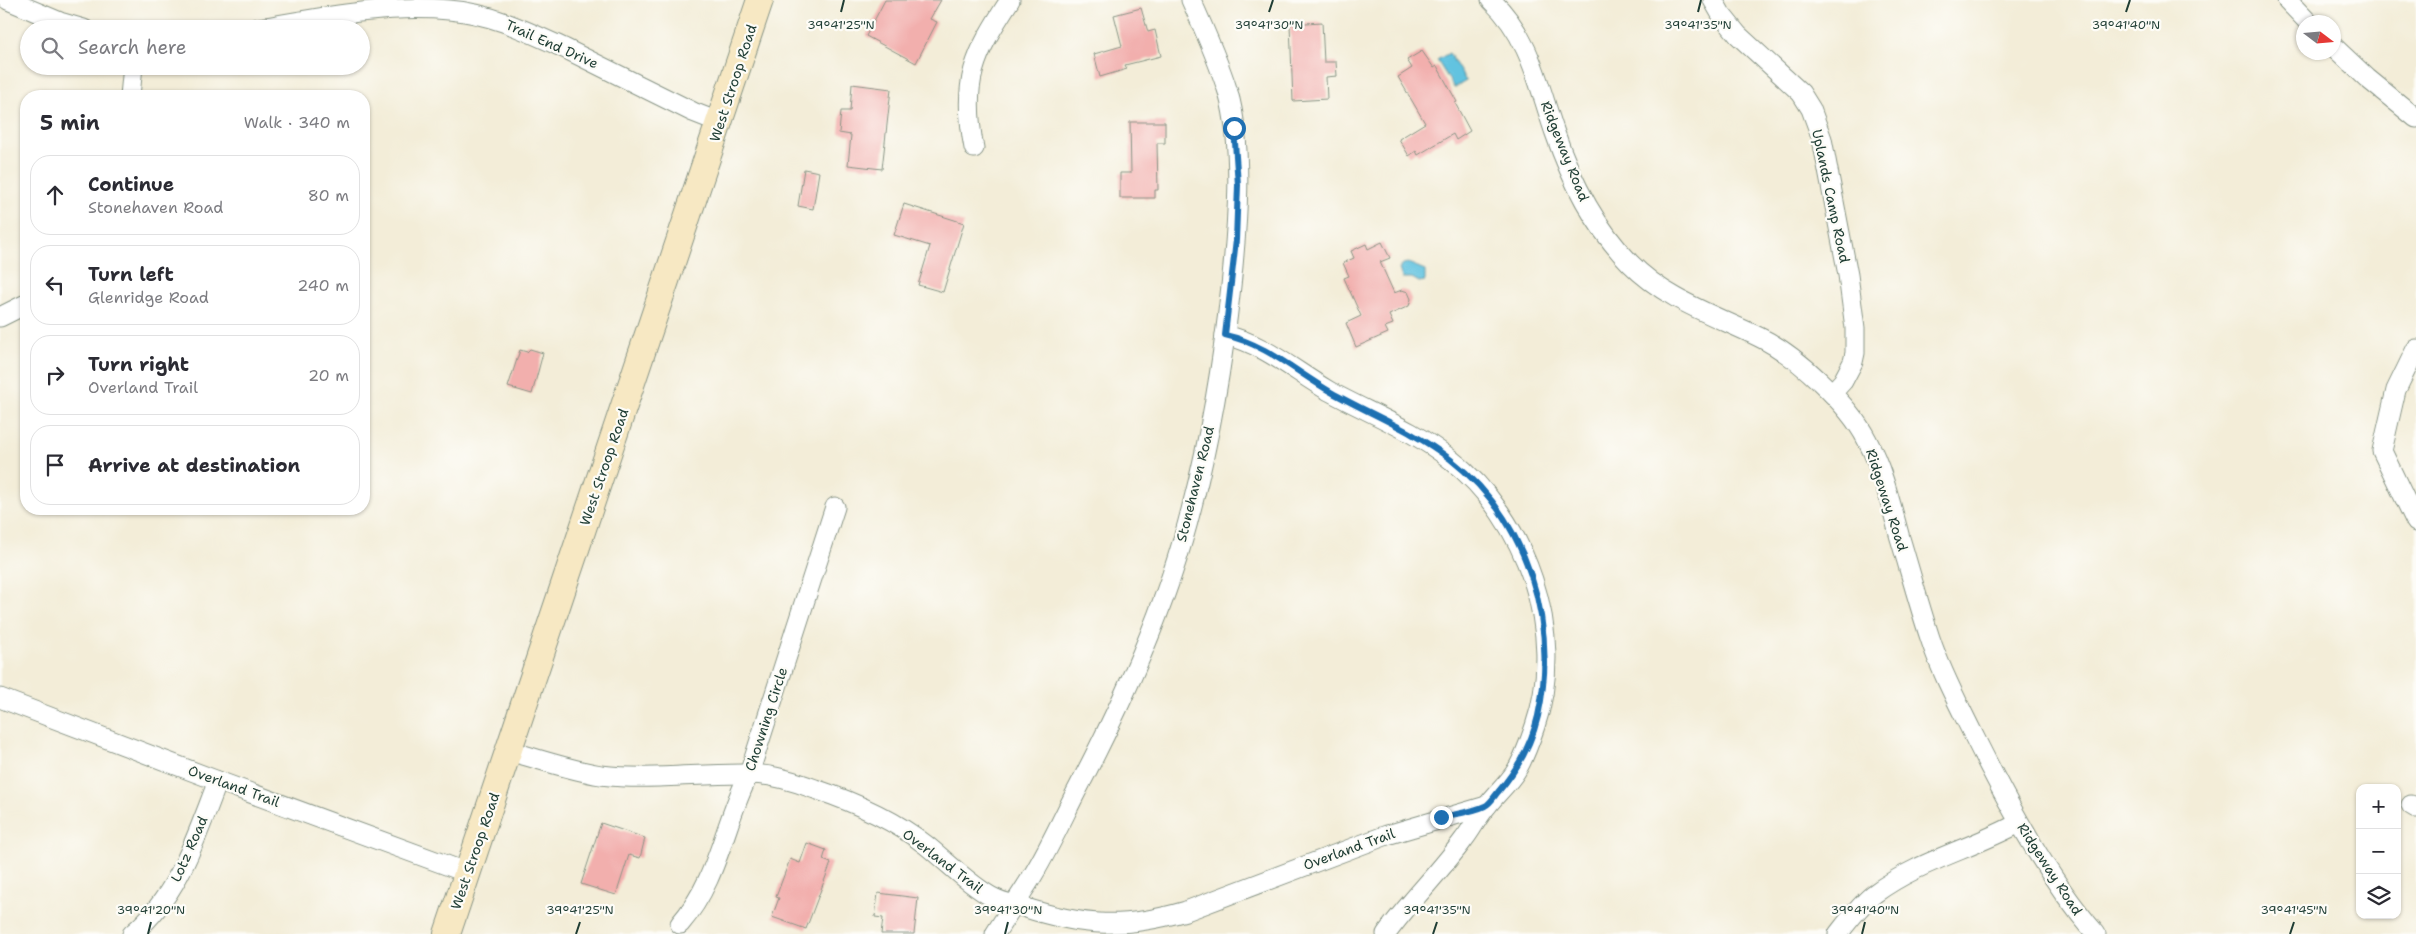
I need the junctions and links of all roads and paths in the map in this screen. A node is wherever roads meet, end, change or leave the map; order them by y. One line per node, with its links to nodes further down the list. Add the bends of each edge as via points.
1 (8, 0): 9 (street)
2 (760, 0): 15 (main road, West Stroop Road)
3 (1010, 0): 16 (street, via 978,55 971,78 968,103)
4 (1191, 0): 19 (street, Stonehaven Road, via 1216,56 1228,93 1234,128 1238,185 1236,240)
5 (1491, 0): 21 (street, Ridgeway Road, via 1513,23 1528,50 1556,138 1584,200 1630,262 1653,283 1686,304 1783,351)
6 (1713, 0): 21 (street, Uplands Camp Road, via 1738,35 1801,93 1822,139 1855,328 1852,362 1843,381)
7 (2287, 0): 8 (street)
8 (2301, 15)
9 (55, 20)
10 (308, 20): 15 (street, Trail End Drive, via 367,10 403,8 466,12 494,18)
11 (2341, 54): 14 (street)
12 (132, 75): 13 (street)
13 (131, 90)
14 (2416, 118)
15 (721, 123): 25 (main road, West Stroop Road)
16 (974, 148)
17 (20, 307): 18 (street)
18 (0, 317)
19 (1225, 335): 28 (street, via 1258,346 1323,388 1424,441 1449,458 1490,499 1513,534 1538,601 1546,668 1536,725 1523,757 1515,772); 31 (street, Stonehaven Road, via 1208,438 1192,508 1146,643 1084,778 1033,876)
20 (2416, 349): 23 (street, via 2396,390 2382,452)
21 (1832, 393): 29 (street, Ridgeway Road, via 1865,436 1875,457 1932,642 1954,694)
22 (835, 507): 26 (street, Chowning Circle)
23 (2416, 522)
24 (0, 698): 27 (street, Overland Trail)
25 (509, 751): 26 (street, Overland Trail, via 602,775); 30 (main road, West Stroop Road)
26 (749, 774): 31 (street, Overland Trail, via 813,788 855,803 924,843 994,898); 32 (street, Chowning Circle, via 737,798 707,886)
27 (218, 781): 30 (street, Overland Trail); 33 (street, Lotz Road, via 182,871 165,900)
28 (1486, 806): 31 (street, Overland Trail, via 1387,834 1156,920 1091,924 1059,919); 36 (street, via 1463,840)
29 (2019, 823): 37 (street, via 1936,859 1891,883 1852,915); 38 (street, Ridgeway Road, via 2081,917)
30 (468, 873): 34 (main road, West Stroop Road)
31 (1013, 904): 35 (street, Stonehaven Road)
32 (680, 924)
33 (132, 934)
34 (447, 934)
35 (995, 934)
36 (1386, 934)
37 (1838, 934)
38 (2096, 934)

